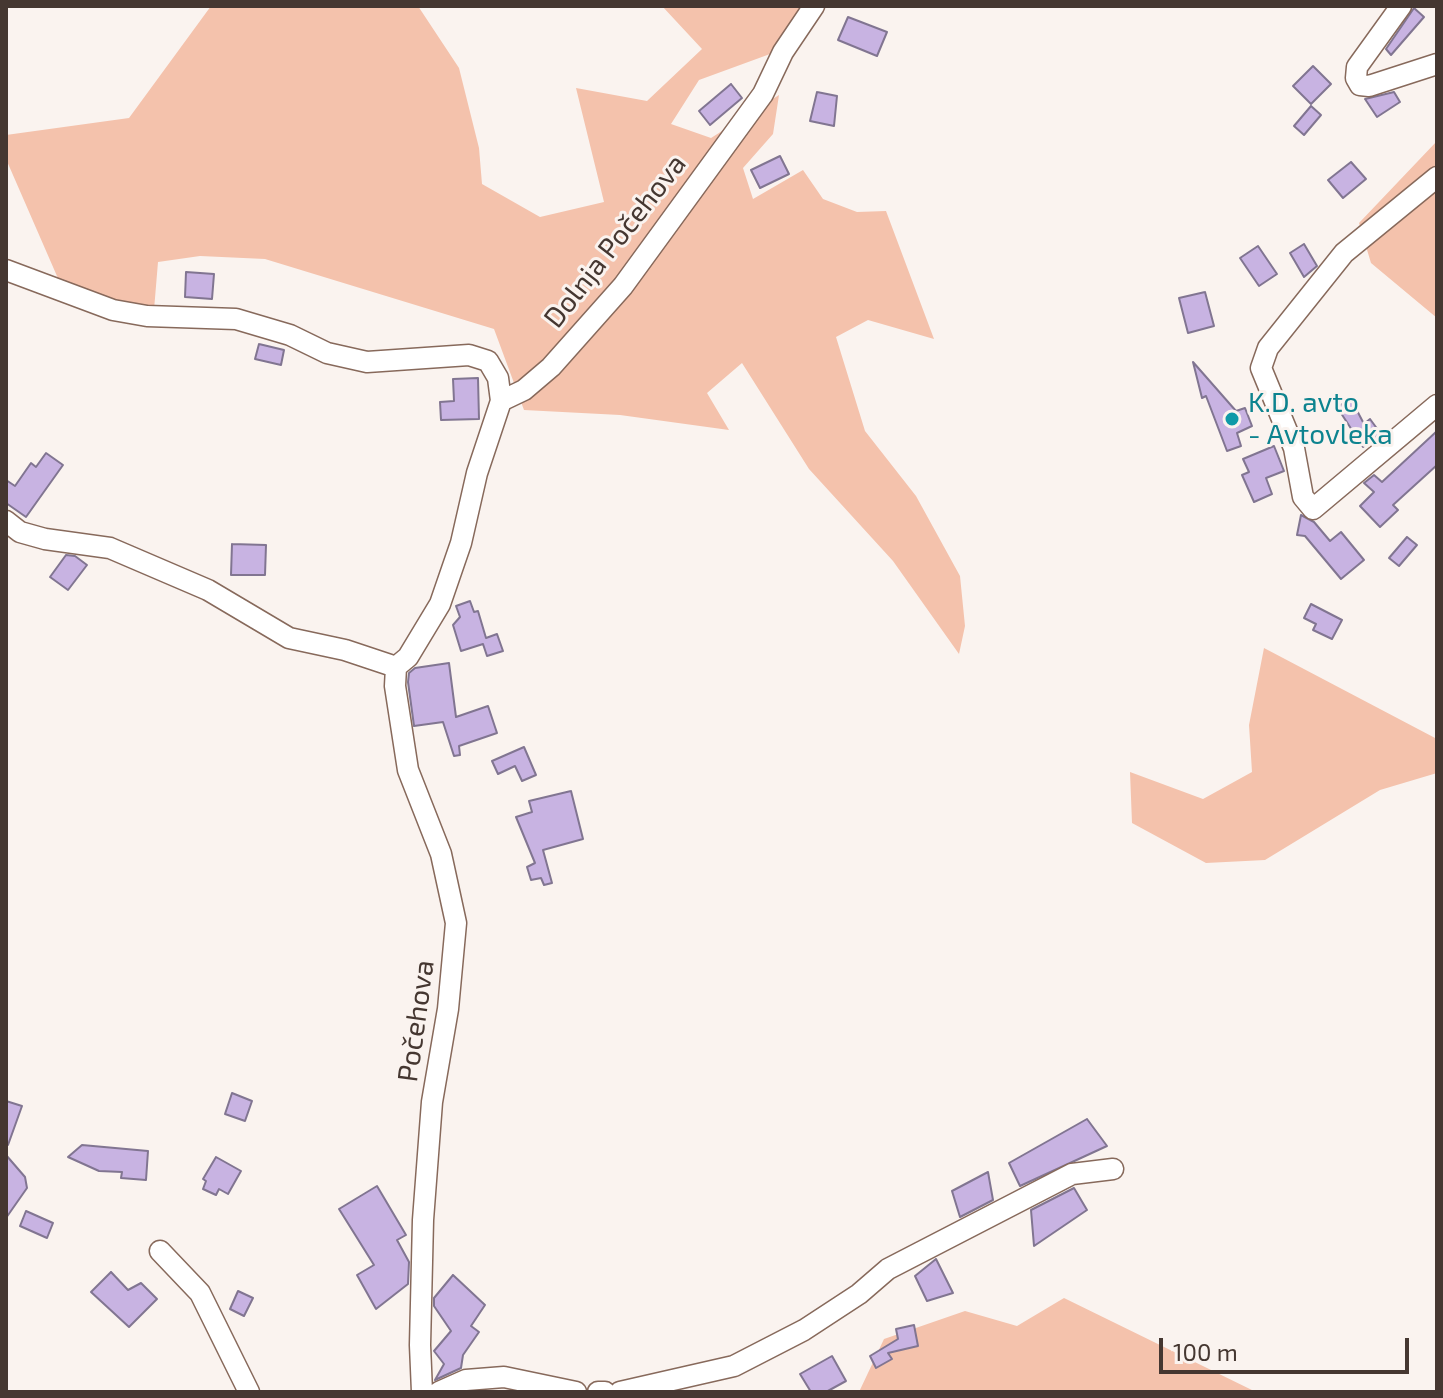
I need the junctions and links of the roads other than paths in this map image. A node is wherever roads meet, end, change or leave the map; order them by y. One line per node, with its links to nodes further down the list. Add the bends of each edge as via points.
1 (814, 6): 6 (street, Dolnja Počehova, via 763,94 623,286 551,367)
2 (1401, 6): 3 (street, via 1357,67 1360,85)
3 (1437, 64)
4 (1437, 177): 7 (street, via 1344,253 1268,348 1261,368 1294,448 1303,497 1313,509)
5 (6, 270): 6 (street, via 113,310 236,319 367,362 469,355 488,361 498,378)
6 (501, 401): 9 (street, via 440,604 408,657)
7 (1437, 405)
8 (6, 521): 9 (street, via 20,532 45,539 110,548 208,590 289,638)
9 (396, 667): 13 (street, Počehova, via 402,744 441,854 456,923 425,1191)
10 (1113, 1169): 18 (street, via 1072,1174 888,1269 804,1330 734,1366)
11 (160, 1251): 12 (street, via 200,1293)
12 (249, 1392)
13 (422, 1392)
14 (439, 1392): 15 (street, via 466,1380 504,1377)
15 (576, 1392)
16 (598, 1392): 17 (street)
17 (605, 1392)
18 (620, 1392)

